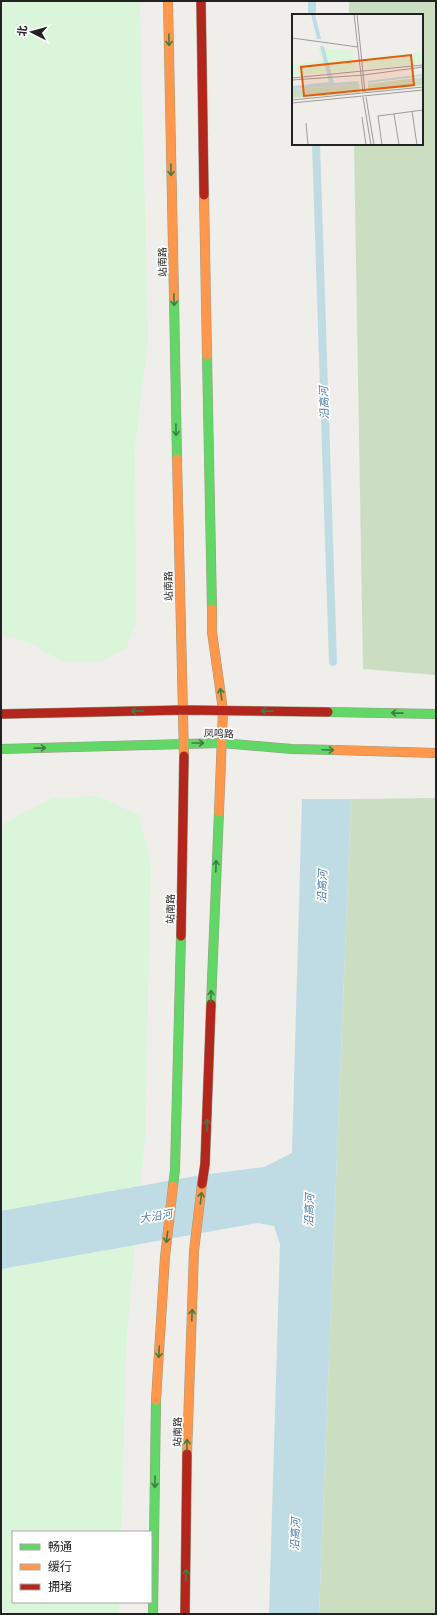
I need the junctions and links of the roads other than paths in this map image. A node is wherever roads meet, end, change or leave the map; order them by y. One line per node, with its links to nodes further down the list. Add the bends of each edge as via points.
1 (168, 1): 3 (street, 站南路, one-way to 3, via 180,632)
2 (201, 1): 4 (street, one-way to 2, via 212,632)
3 (184, 710): 4 (street); 5 (street, one-way to 5); 7 (street, 站南路)
4 (223, 710): 6 (street, one-way to 4); 8 (street)
5 (1, 714)
6 (436, 714)
7 (183, 743): 8 (street, 凤鸣路, one-way to 8); 9 (street, 凤鸣路, one-way to 7); 11 (street, 站南路, one-way to 11, via 184,808 175,1170 165,1258 156,1412)
8 (222, 744): 10 (street, 凤鸣路, one-way to 10, via 292,749); 12 (street, 站南路, one-way to 8, via 188,1407 194,1251 205,1164)
9 (1, 749)
10 (436, 753)
11 (153, 1614)
12 (185, 1614)

